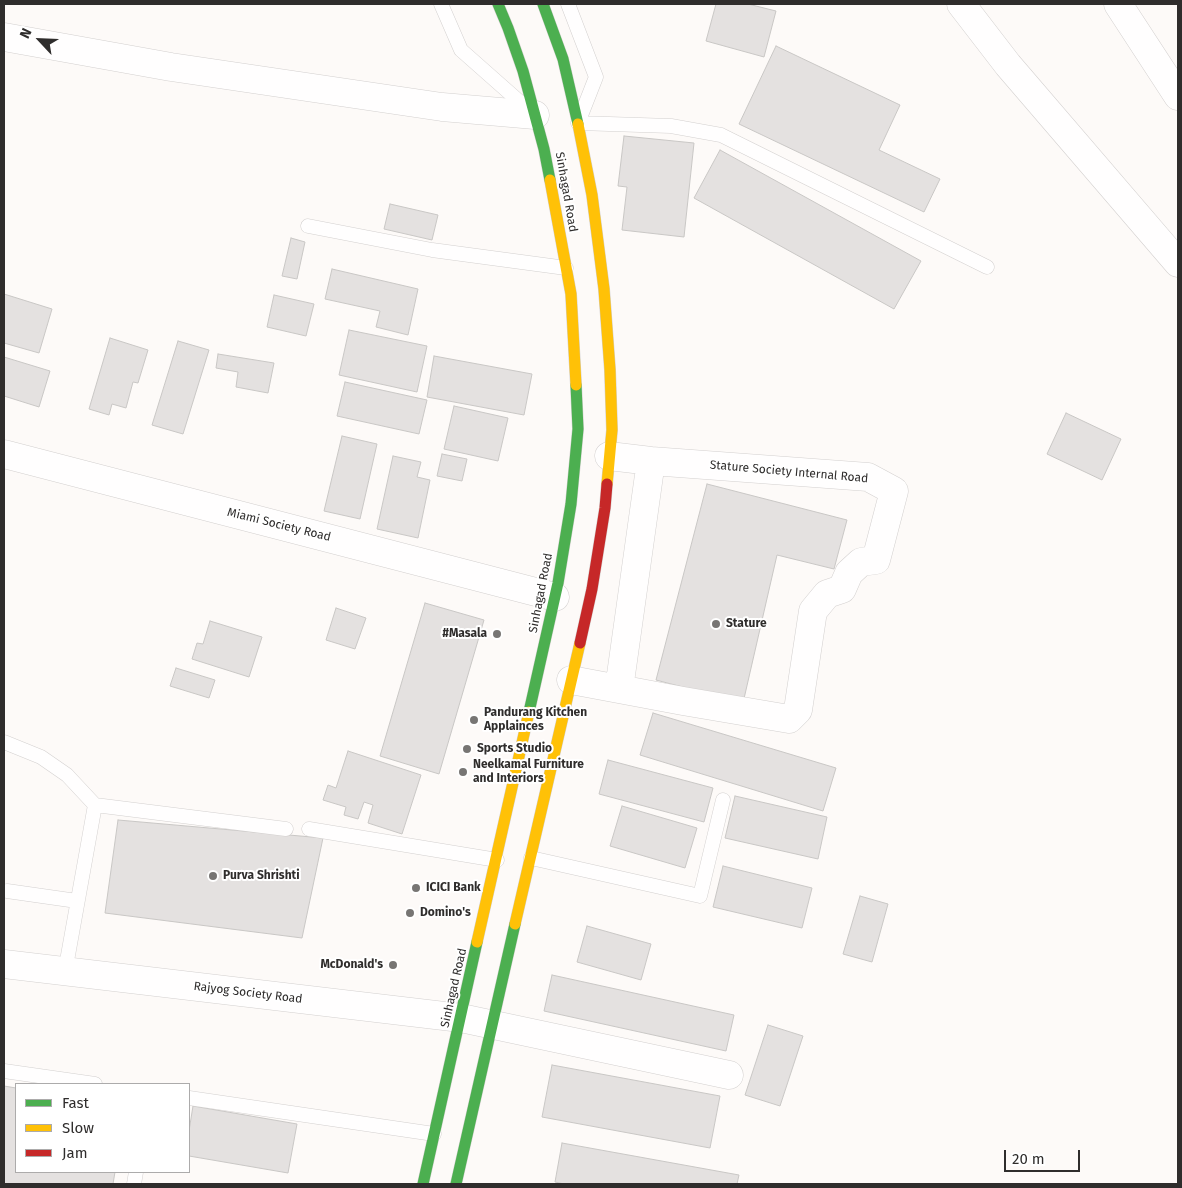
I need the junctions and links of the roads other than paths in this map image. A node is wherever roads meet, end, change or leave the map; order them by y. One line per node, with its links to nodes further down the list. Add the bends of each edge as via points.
1 (441, 4): 9 (lane, via 461,50)
2 (498, 4): 9 (main road, Sinhagad Road, via 523,71)
3 (543, 4): 10 (main road, Sinhagad Road, via 563,59)
4 (568, 4): 10 (lane, via 596,77)
5 (961, 4): 12 (street, via 1008,65)
6 (1118, 4): 8 (street)
7 (4, 37): 9 (street, via 171,67 432,106)
8 (1178, 96)
9 (535, 115): 14 (main road, Sinhagad Road)
10 (578, 123): 13 (lane, via 670,126 721,135); 16 (main road, Sinhagad Road, via 592,195 604,289 610,370)
11 (308, 226): 14 (lane, via 432,250)
12 (1178, 263)
13 (987, 267)
14 (566, 268): 18 (main road, Sinhagad Road, via 578,429 571,504)
15 (4, 454): 18 (street, Miami Society Road)
16 (610, 456): 17 (street, Stature Society Internal Road); 19 (main road, Sinhagad Road, via 592,589)
17 (651, 461): 20 (street); 20 (street, Stature Society Internal Road, via 868,477 894,491 876,560 861,562 849,573 842,589 827,594 814,611 798,710 789,719)
18 (555, 597): 27 (main road, Sinhagad Road)
19 (571, 680): 20 (street, Stature Society Internal Road); 26 (main road, Sinhagad Road)
20 (619, 690)
21 (4, 742): 23 (lane, via 41,757 67,775)
22 (723, 800): 26 (lane, via 700,896)
23 (95, 805): 24 (lane); 29 (lane)
24 (286, 828)
25 (310, 829): 27 (lane)
26 (531, 858): 33 (main road, Sinhagad Road)
27 (497, 860): 32 (main road, Sinhagad Road)
28 (7, 891): 29 (lane)
29 (77, 901): 31 (lane)
30 (4, 964): 31 (street, Rajyog Society Road)
31 (65, 972): 32 (street, Rajyog Society Road)
32 (461, 1018): 33 (street, Rajyog Society Road); 38 (main road, Sinhagad Road)
33 (492, 1024): 35 (street, Rajyog Society Road); 40 (main road, Sinhagad Road)
34 (4, 1071): 36 (lane)
35 (729, 1075)
36 (88, 1083)
37 (190, 1098): 38 (lane)
38 (434, 1134): 39 (main road, Sinhagad Road)
39 (423, 1184)
40 (456, 1184)

